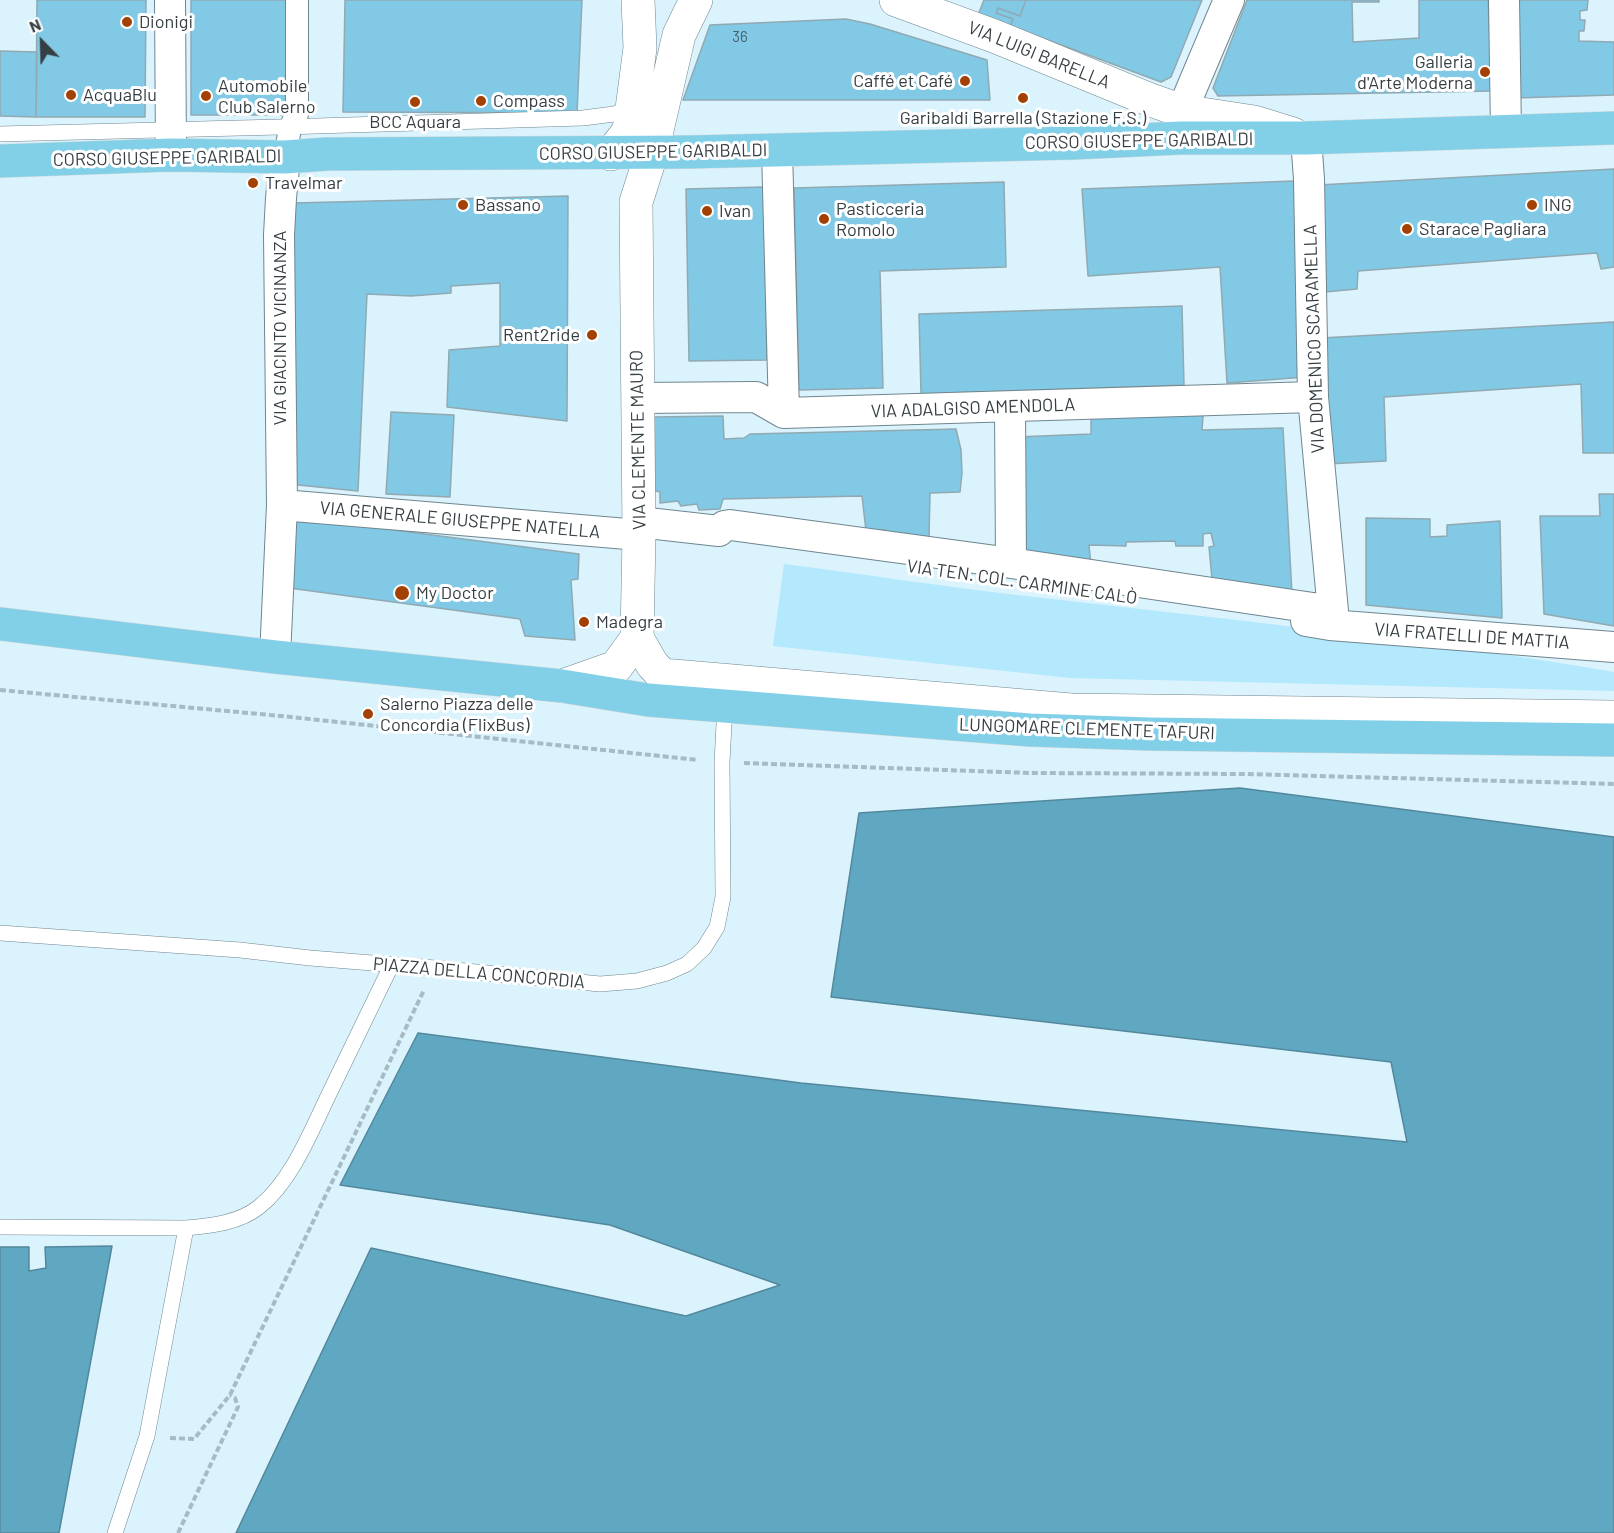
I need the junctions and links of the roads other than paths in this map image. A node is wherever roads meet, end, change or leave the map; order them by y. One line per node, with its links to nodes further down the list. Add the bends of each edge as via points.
1 (170, 0): 15 (street)
2 (297, 0): 16 (street, VIA GIACINTO VICINANZA, via 297,114)
3 (638, 0): 8 (main road, via 640,48)
4 (696, 0): 18 (main road, VIA CLEMENTE MAURO, via 679,35)
5 (896, 0): 10 (main road, VIA LUIGI BARELLA, via 1148,99)
6 (1229, 0): 10 (street)
7 (1504, 0): 12 (street)
8 (632, 111): 9 (lane); 9 (lane); 18 (lane); 19 (main road, via 628,132)
9 (583, 118): 16 (lane)
10 (1181, 125): 14 (main road, CORSO GIUSEPPE GARIBALDI); 17 (main road, CORSO GIUSEPPE GARIBALDI, via 1074,143)
11 (1614, 128): 12 (main road, CORSO GIUSEPPE GARIBALDI)
12 (1506, 132): 14 (main road, CORSO GIUSEPPE GARIBALDI)
13 (0, 134): 15 (lane)
14 (1306, 138): 21 (street, VIA DOMENICO SCARAMELLA)
15 (171, 142): 16 (main road, CORSO GIUSEPPE GARIBALDI); 20 (main road, CORSO GIUSEPPE GARIBALDI)
16 (287, 142): 19 (main road, CORSO GIUSEPPE GARIBALDI, via 327,154); 25 (street, VIA GIACINTO VICINANZA, via 279,235)
17 (777, 150): 18 (main road, CORSO GIUSEPPE GARIBALDI); 24 (street)
18 (652, 152): 19 (main road, CORSO GIUSEPPE GARIBALDI); 22 (main road, VIA CLEMENTE MAURO, via 636,202)
19 (611, 154)
20 (0, 161)
21 (1313, 397): 23 (street, VIA ADALGISO AMENDOLA); 29 (street, VIA DOMENICO SCARAMELLA)
22 (638, 398): 24 (street, via 756,397); 26 (main road, VIA CLEMENTE MAURO)
23 (1010, 407): 24 (street, VIA ADALGISO AMENDOLA); 28 (street)
24 (784, 413)
25 (282, 504): 26 (street, VIA GENERALE GIUSEPPE NATELLA); 34 (street, VIA GIACINTO VICINANZA)
26 (639, 528): 27 (street, VIA TEN. COL. CARMINE CALÒ); 31 (main road, VIA CLEMENTE MAURO)
27 (719, 531): 28 (street, VIA TEN. COL. CARMINE CALÒ, via 730,525); 29 (street, VIA TEN. COL. CARMINE CALÒ, via 724,539)
28 (1011, 563): 29 (street, VIA TEN. COL. CARMINE CALÒ)
29 (1331, 618): 32 (street, VIA FRATELLI DE MATTIA); 33 (street, VIA FRATELLI DE MATTIA)
30 (0, 624): 34 (main road)
31 (637, 638): 35 (main road, via 616,667); 37 (main road, LUNGOMARE CLEMENTE TAFURI, via 662,675 1071,710)
32 (1614, 640)
33 (1614, 647)
34 (275, 657): 35 (main road)
35 (562, 686): 36 (main road, LUNGOMARE CLEMENTE TAFURI, via 648,700)
36 (725, 706): 38 (main road, LUNGOMARE CLEMENTE TAFURI, via 1052,731); 40 (lane, PIAZZA DELLA CONCORDIA, via 723,897 717,927 704,948 687,964 636,981 600,984)
37 (1614, 717)
38 (1614, 740)
39 (0, 933): 40 (lane, PIAZZA DELLA CONCORDIA)
40 (392, 964): 42 (lane, via 302,1150 274,1193 257,1209 237,1219)
41 (0, 1227): 42 (lane)
42 (186, 1227): 43 (lane, via 147,1436)
43 (115, 1533)

